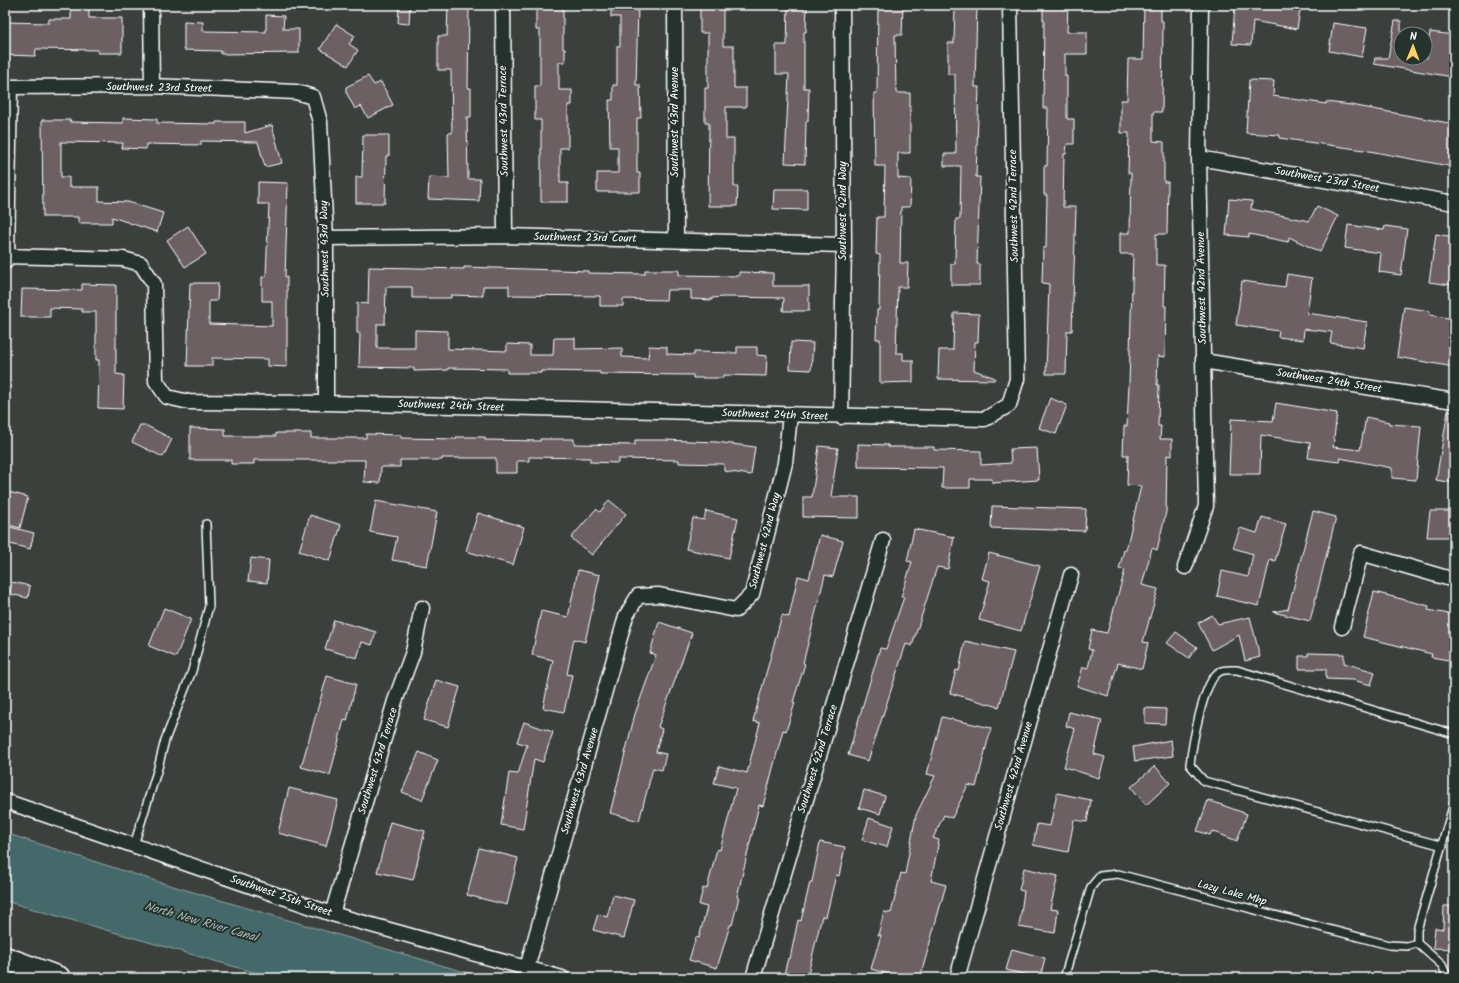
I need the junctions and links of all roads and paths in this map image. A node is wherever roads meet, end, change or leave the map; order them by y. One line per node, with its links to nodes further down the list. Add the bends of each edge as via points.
1 (151, 5): 7 (street)
2 (503, 5): 12 (street, Southwest 43rd Terrace)
3 (675, 5): 14 (street, Southwest 43rd Avenue)
4 (842, 5): 15 (street, Southwest 42nd Way)
5 (1010, 5): 20 (street, Southwest 42nd Terrace, via 1017,379)
6 (1201, 5): 10 (street, Southwest 42nd Avenue)
7 (152, 86): 8 (street, Southwest 23rd Street); 9 (street, Southwest 23rd Street, via 296,92)
8 (8, 87): 16 (street)
9 (313, 97): 13 (street, Southwest 43rd Way, via 320,122)
10 (1200, 158): 11 (street, Southwest 23rd Street); 17 (street, Southwest 42nd Avenue)
11 (1454, 203)
12 (506, 236): 13 (street, Southwest 23rd Court); 14 (street, Southwest 23rd Court)
13 (326, 238): 19 (street, Southwest 43rd Way)
14 (676, 240): 15 (street, Southwest 23rd Court)
15 (844, 245): 22 (street, Southwest 42nd Way)
16 (6, 258): 19 (street, Southwest 24th Street, via 123,259 141,264 154,284 156,381 167,397 189,402)
17 (1204, 361): 18 (street, Southwest 24th Street); 25 (street, Southwest 42nd Avenue, via 1206,506)
18 (1454, 401)
19 (326, 403): 21 (street, Southwest 24th Street)
20 (1009, 406): 22 (street, Southwest 24th Street, via 985,419)
21 (790, 415): 22 (street, Southwest 24th Street); 28 (street, Southwest 42nd Way, via 785,463 752,594 736,610 659,595)
22 (841, 417)
23 (206, 524): 34 (lane, via 209,606 192,671 165,740)
24 (883, 540): 44 (street, Southwest 42nd Terrace)
25 (1185, 567)
26 (1071, 575): 45 (street, Southwest 42nd Avenue)
27 (1454, 580): 30 (street, via 1361,553)
28 (638, 596): 40 (street, Southwest 43rd Avenue, via 626,616)
29 (422, 608): 36 (street, Southwest 43rd Terrace, via 413,652 395,702)
30 (1342, 627)
31 (1454, 734): 35 (lane, via 1237,670 1219,671 1209,682 1192,744 1190,766 1204,781)
32 (5, 801): 34 (street, Southwest 25th Street)
33 (1454, 803): 35 (lane)
34 (134, 845): 36 (street, Southwest 25th Street)
35 (1443, 846): 37 (lane, via 1417,930)
36 (332, 914): 40 (street, Southwest 25th Street)
37 (1417, 944): 46 (lane, Lazy Lake Mhp, via 1389,945 1118,874 1100,876 1091,887); 47 (lane, via 1442,965)
38 (5, 958): 39 (main road)
39 (28, 966): 41 (main road); 42 (main road)
40 (527, 968): 43 (street, Southwest 25th Street)
41 (52, 978)
42 (59, 978)
43 (562, 978)
44 (753, 978)
45 (957, 978)
46 (1064, 978)
47 (1448, 978)

